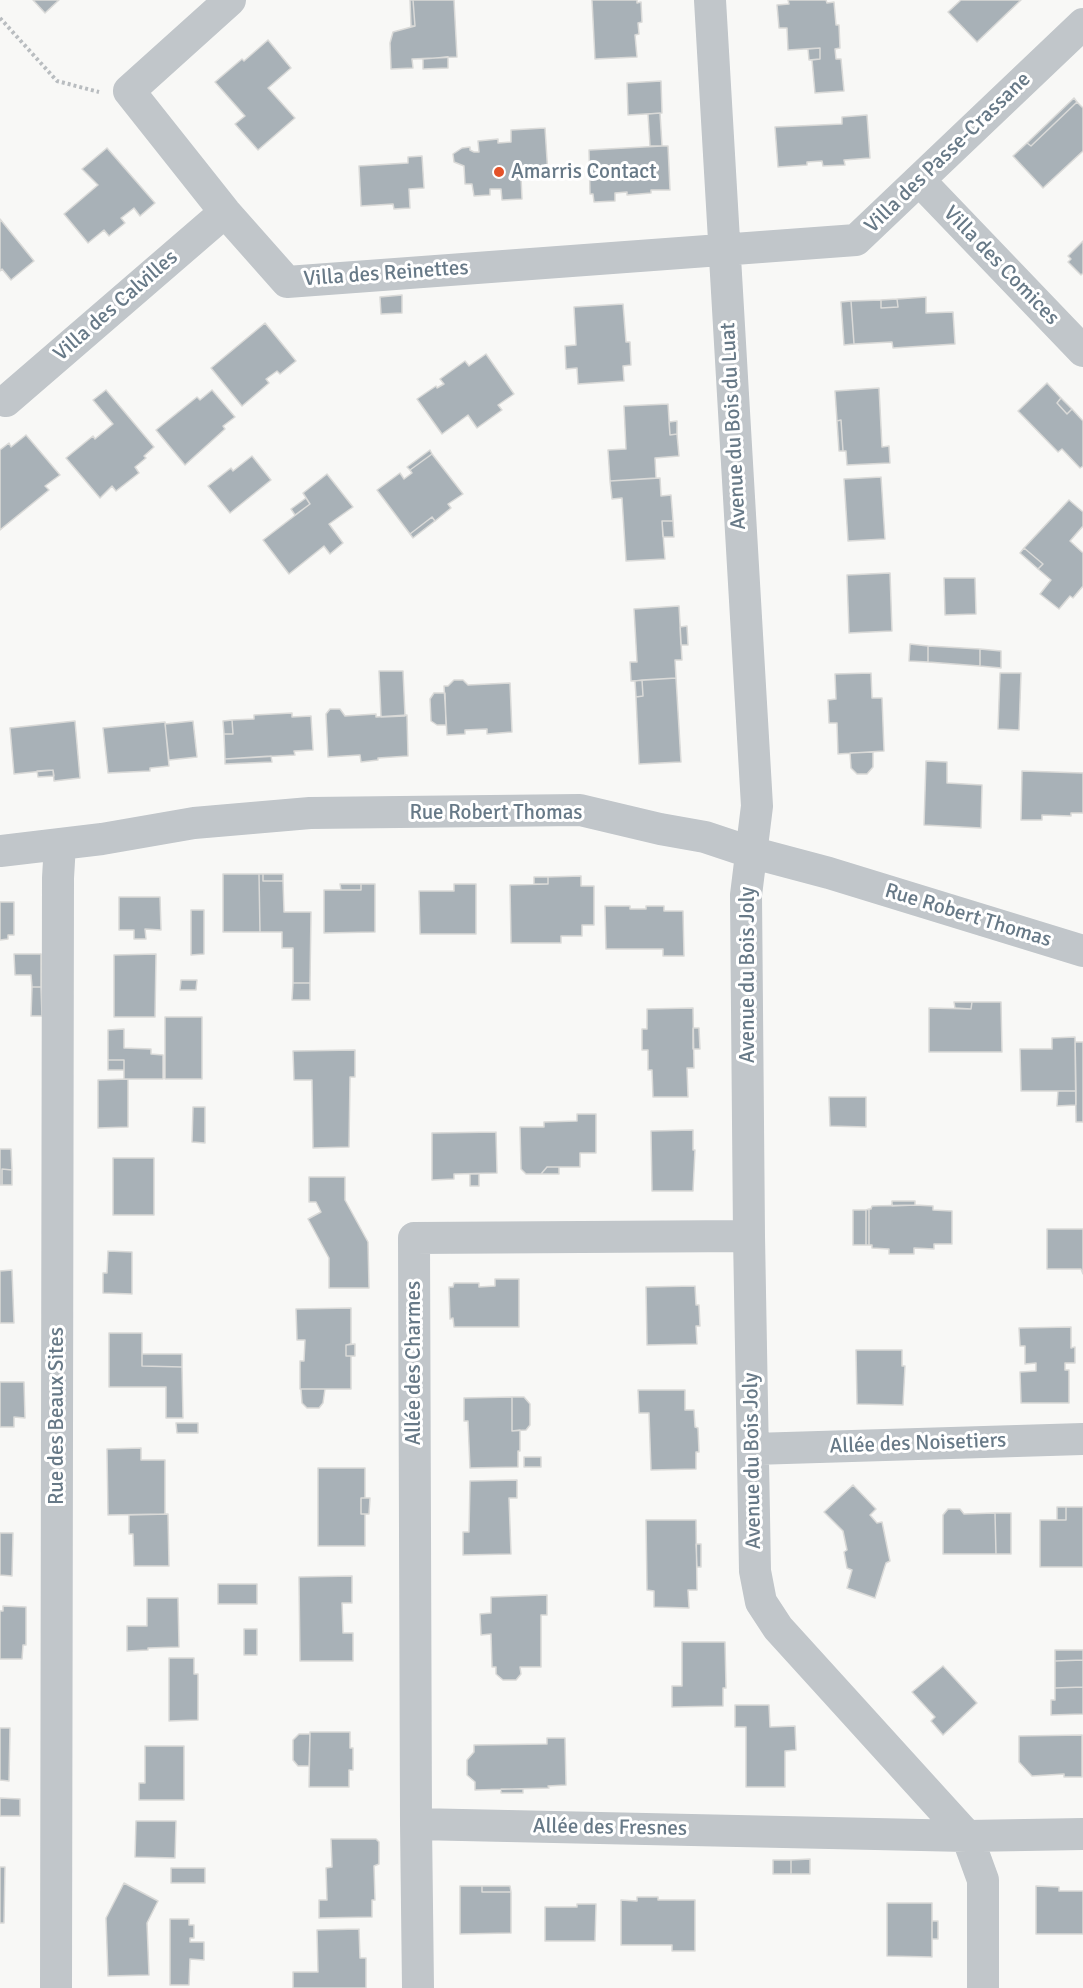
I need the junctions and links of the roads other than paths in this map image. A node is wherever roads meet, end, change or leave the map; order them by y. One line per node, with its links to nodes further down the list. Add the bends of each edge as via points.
1 (230, 0): 5 (street, Villa des Reinettes, via 129,91)
2 (710, 0): 6 (street, Avenue du Bois du Luat)
3 (1083, 24): 4 (street, Villa des Passe-Crassane)
4 (920, 181): 6 (street, Villa des Passe-Crassane, via 856,240); 7 (street, Villa des Comices)
5 (225, 212): 6 (street, Villa des Reinettes, via 287,282); 8 (street, Villa des Calvilles)
6 (724, 250): 11 (street, Avenue du Bois du Luat, via 757,806)
7 (1083, 351)
8 (6, 400)
9 (60, 844): 10 (street, Rue Robert Thomas); 11 (street, Rue Robert Thomas, via 194,823 310,813 580,810 705,837); 19 (street, Rue des Beaux Sites)
10 (0, 851)
11 (750, 852): 12 (street, Rue Robert Thomas); 13 (street, Avenue du Bois Joly, via 746,895)
12 (1083, 951)
13 (749, 1236): 15 (street, Avenue du Bois Joly); 16 (street, Allée des Charmes, via 414,1238)
14 (1083, 1439): 15 (street, Allée des Noisetiers)
15 (753, 1449): 18 (street, Avenue du Bois Joly, via 755,1571 760,1602 778,1628)
16 (416, 1824): 18 (street, Allée des Fresnes); 20 (street)
17 (1083, 1834): 18 (street, Allée des Fresnes)
18 (968, 1836): 21 (street, Avenue du Bois Joly, via 983,1880)
19 (56, 1988)
20 (418, 1988)
21 (983, 1988)

